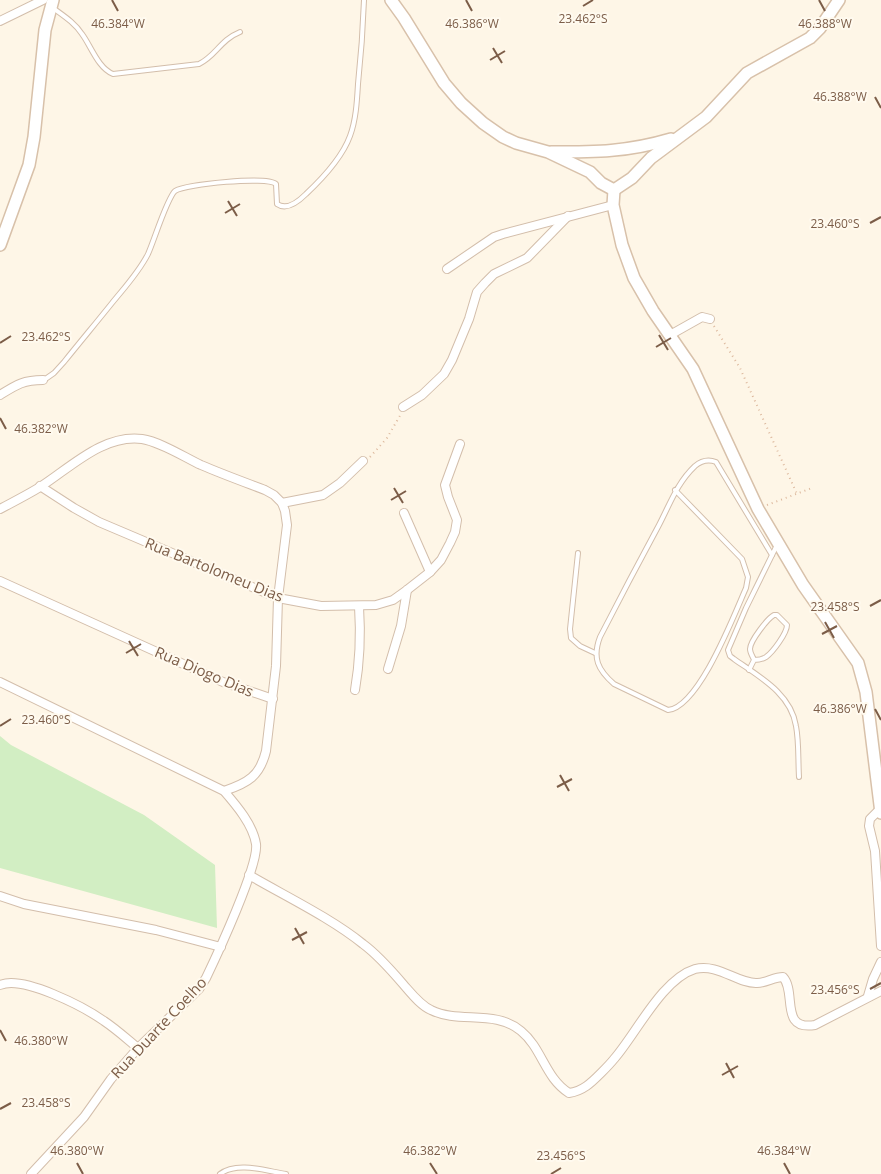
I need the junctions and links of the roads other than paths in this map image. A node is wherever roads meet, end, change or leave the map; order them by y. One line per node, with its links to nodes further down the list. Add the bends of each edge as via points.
1 (364, 0): 20 (lane, via 356,116 350,137 337,159 309,191 287,206 276,204 277,186 269,181 245,180 175,191 148,254 131,280 64,362)
2 (391, 0): 9 (street, via 460,103 503,137)
3 (839, 0): 7 (street, via 810,38 747,73 706,117)
4 (49, 2): 5 (street); 6 (lane, via 73,22 105,69 113,74 199,64 224,41); 16 (street, via 34,137 28,165)
5 (0, 21)
6 (240, 32)
7 (677, 137): 8 (street); 11 (street)
8 (637, 148): 10 (street); 11 (street)
9 (548, 152): 10 (street); 12 (street)
10 (592, 152): 12 (street)
11 (638, 169): 13 (street, via 632,178)
12 (590, 172): 13 (street)
13 (614, 190): 14 (street)
14 (613, 205): 15 (street); 19 (street, via 634,278)
15 (568, 216): 17 (street, via 494,237); 22 (street, via 527,258 494,274 477,292 466,327 444,374 422,395)
16 (0, 245)
17 (447, 269)
18 (710, 319): 19 (street, via 702,317)
19 (670, 335): 30 (street, via 694,369 758,509)
20 (43, 380): 21 (street, via 22,382)
21 (0, 395)
22 (403, 407)
23 (460, 444): 33 (street, Rua Bartolomeu Dias, via 445,485 458,520 441,560)
24 (363, 461): 27 (street, via 323,494)
25 (40, 486): 27 (street, via 115,441 143,439 265,490); 28 (street); 36 (street, Rua Bartolomeu Dias, via 99,522)
26 (675, 490): 32 (lane, via 700,462 716,462); 38 (lane, via 600,637); 38 (lane, via 735,551 746,569 746,588 717,654 686,700 677,708 668,710 614,684 600,667)
27 (282, 503): 36 (street, via 287,525)
28 (0, 509)
29 (404, 513): 33 (street)
30 (778, 542): 32 (lane); 47 (street, via 858,663 866,692)
31 (578, 553): 38 (lane, via 571,638)
32 (772, 555): 41 (lane, via 728,650 730,656)
33 (430, 572): 35 (street, Rua Bartolomeu Dias)
34 (0, 581): 44 (street, Rua Diogo Dias, via 214,678)
35 (407, 590): 37 (street, Rua Bartolomeu Dias, via 393,600); 40 (street, via 401,626)
36 (278, 598): 37 (street, Rua Bartolomeu Dias, via 321,606); 44 (street)
37 (359, 606): 43 (street, via 361,641)
38 (595, 653)
39 (754, 660): 39 (lane, via 768,655 786,632 787,625 777,615 769,619 751,644); 41 (lane)
40 (388, 669)
41 (749, 670): 45 (lane, via 766,681 789,706 796,725)
42 (0, 682): 46 (street, Rua Duarte Coelho)
43 (355, 690)
44 (273, 699): 46 (street, via 264,763 251,779)
45 (799, 776)
46 (224, 792): 49 (street, Rua Duarte Coelho, via 252,831 256,854)
47 (880, 808): 48 (street); 51 (street, via 868,826 875,850)
48 (881, 814)
49 (249, 875): 52 (street, Rua Duarte Coelho); 56 (street, via 364,944 429,1010 449,1016 494,1018 522,1031 535,1046 549,1073 569,1093 589,1084 614,1060 663,992 674,980 695,969 713,969 759,984 783,977 789,988 792,1016 806,1027)
50 (0, 896): 52 (street)
51 (881, 946)
52 (221, 947): 57 (street, Rua Duarte Coelho, via 198,989)
53 (881, 962): 56 (street)
54 (0, 985): 57 (street, via 14,982 75,1004 104,1021)
55 (881, 991): 56 (street)
56 (868, 996)
57 (138, 1048): 58 (street, Rua Duarte Coelho, via 84,1117)
58 (31, 1174)
59 (220, 1174): 60 (lane, via 237,1168)
60 (286, 1174)

